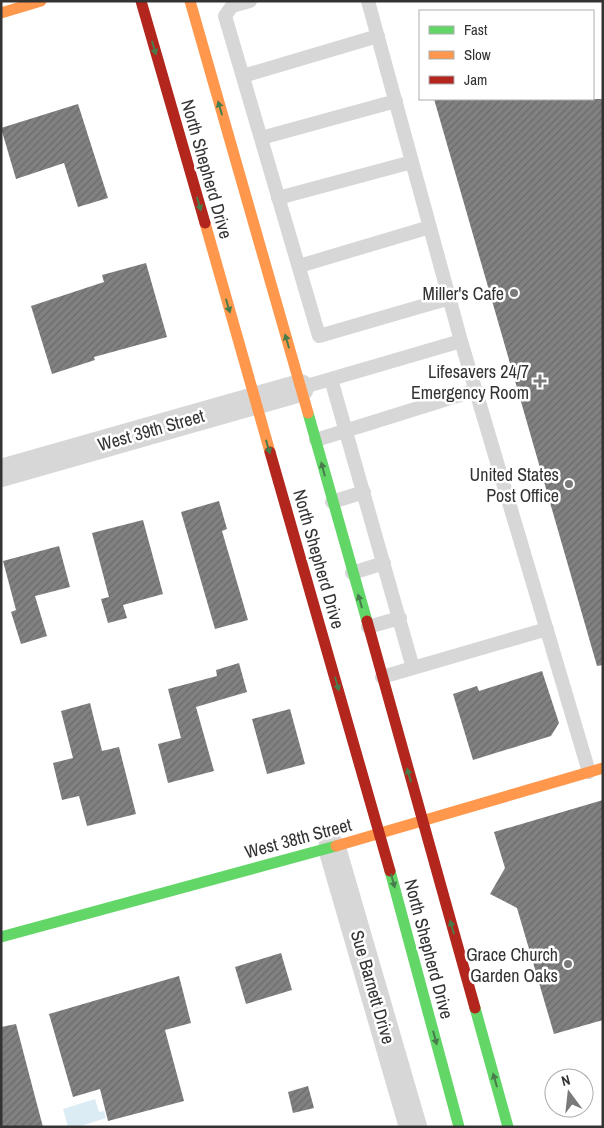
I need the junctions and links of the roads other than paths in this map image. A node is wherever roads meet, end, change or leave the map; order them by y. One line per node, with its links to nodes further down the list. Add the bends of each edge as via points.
1 (42, 1): 6 (main road)
2 (141, 1): 20 (main road, North Shepherd Drive, one-way to 20)
3 (190, 1): 18 (main road, North Shepherd Drive, one-way to 3)
4 (250, 1): 8 (lane, via 232,6 225,16)
5 (368, 1): 7 (lane)
6 (1, 13)
7 (378, 36): 8 (lane); 9 (lane)
8 (243, 76): 10 (lane)
9 (396, 101): 10 (lane); 11 (lane)
10 (261, 138): 12 (lane)
11 (412, 162): 12 (lane); 13 (lane)
12 (278, 198): 14 (lane)
13 (430, 227): 14 (lane); 15 (lane)
14 (298, 266): 15 (lane, via 319,336)
15 (450, 298): 16 (lane)
16 (462, 341): 17 (lane); 19 (lane)
17 (331, 379): 18 (lane); 21 (lane)
18 (300, 388): 20 (street, West 39th Street); 22 (main road, North Shepherd Drive)
19 (476, 390): 21 (lane); 30 (lane)
20 (255, 401): 23 (street, West 39th Street); 36 (main road, North Shepherd Drive, one-way to 36)
21 (347, 431): 22 (lane); 24 (lane)
22 (316, 440): 25 (main road, North Shepherd Drive, one-way to 22)
23 (1, 473)
24 (364, 492): 25 (lane); 26 (lane)
25 (332, 502): 27 (main road, North Shepherd Drive)
26 (384, 563): 27 (lane); 28 (lane)
27 (352, 573): 29 (main road, North Shepherd Drive, one-way to 27)
28 (400, 618): 29 (lane); 31 (lane)
29 (368, 627): 32 (main road, North Shepherd Drive)
30 (547, 629): 31 (lane); 34 (lane)
31 (414, 668): 32 (lane)
32 (382, 677): 35 (main road, North Shepherd Drive, one-way to 32)
33 (603, 768): 34 (main road, West 38th Street)
34 (589, 772): 35 (main road, West 38th Street)
35 (422, 822): 36 (main road, West 38th Street); 41 (main road, North Shepherd Drive, one-way to 35)
36 (380, 834): 37 (main road, West 38th Street); 40 (main road, North Shepherd Drive, one-way to 40)
37 (332, 848): 38 (main road, West 38th Street); 39 (street, Sue Barnett Drive)
38 (1, 937)
39 (413, 1127)
40 (459, 1127)
41 (508, 1127)

